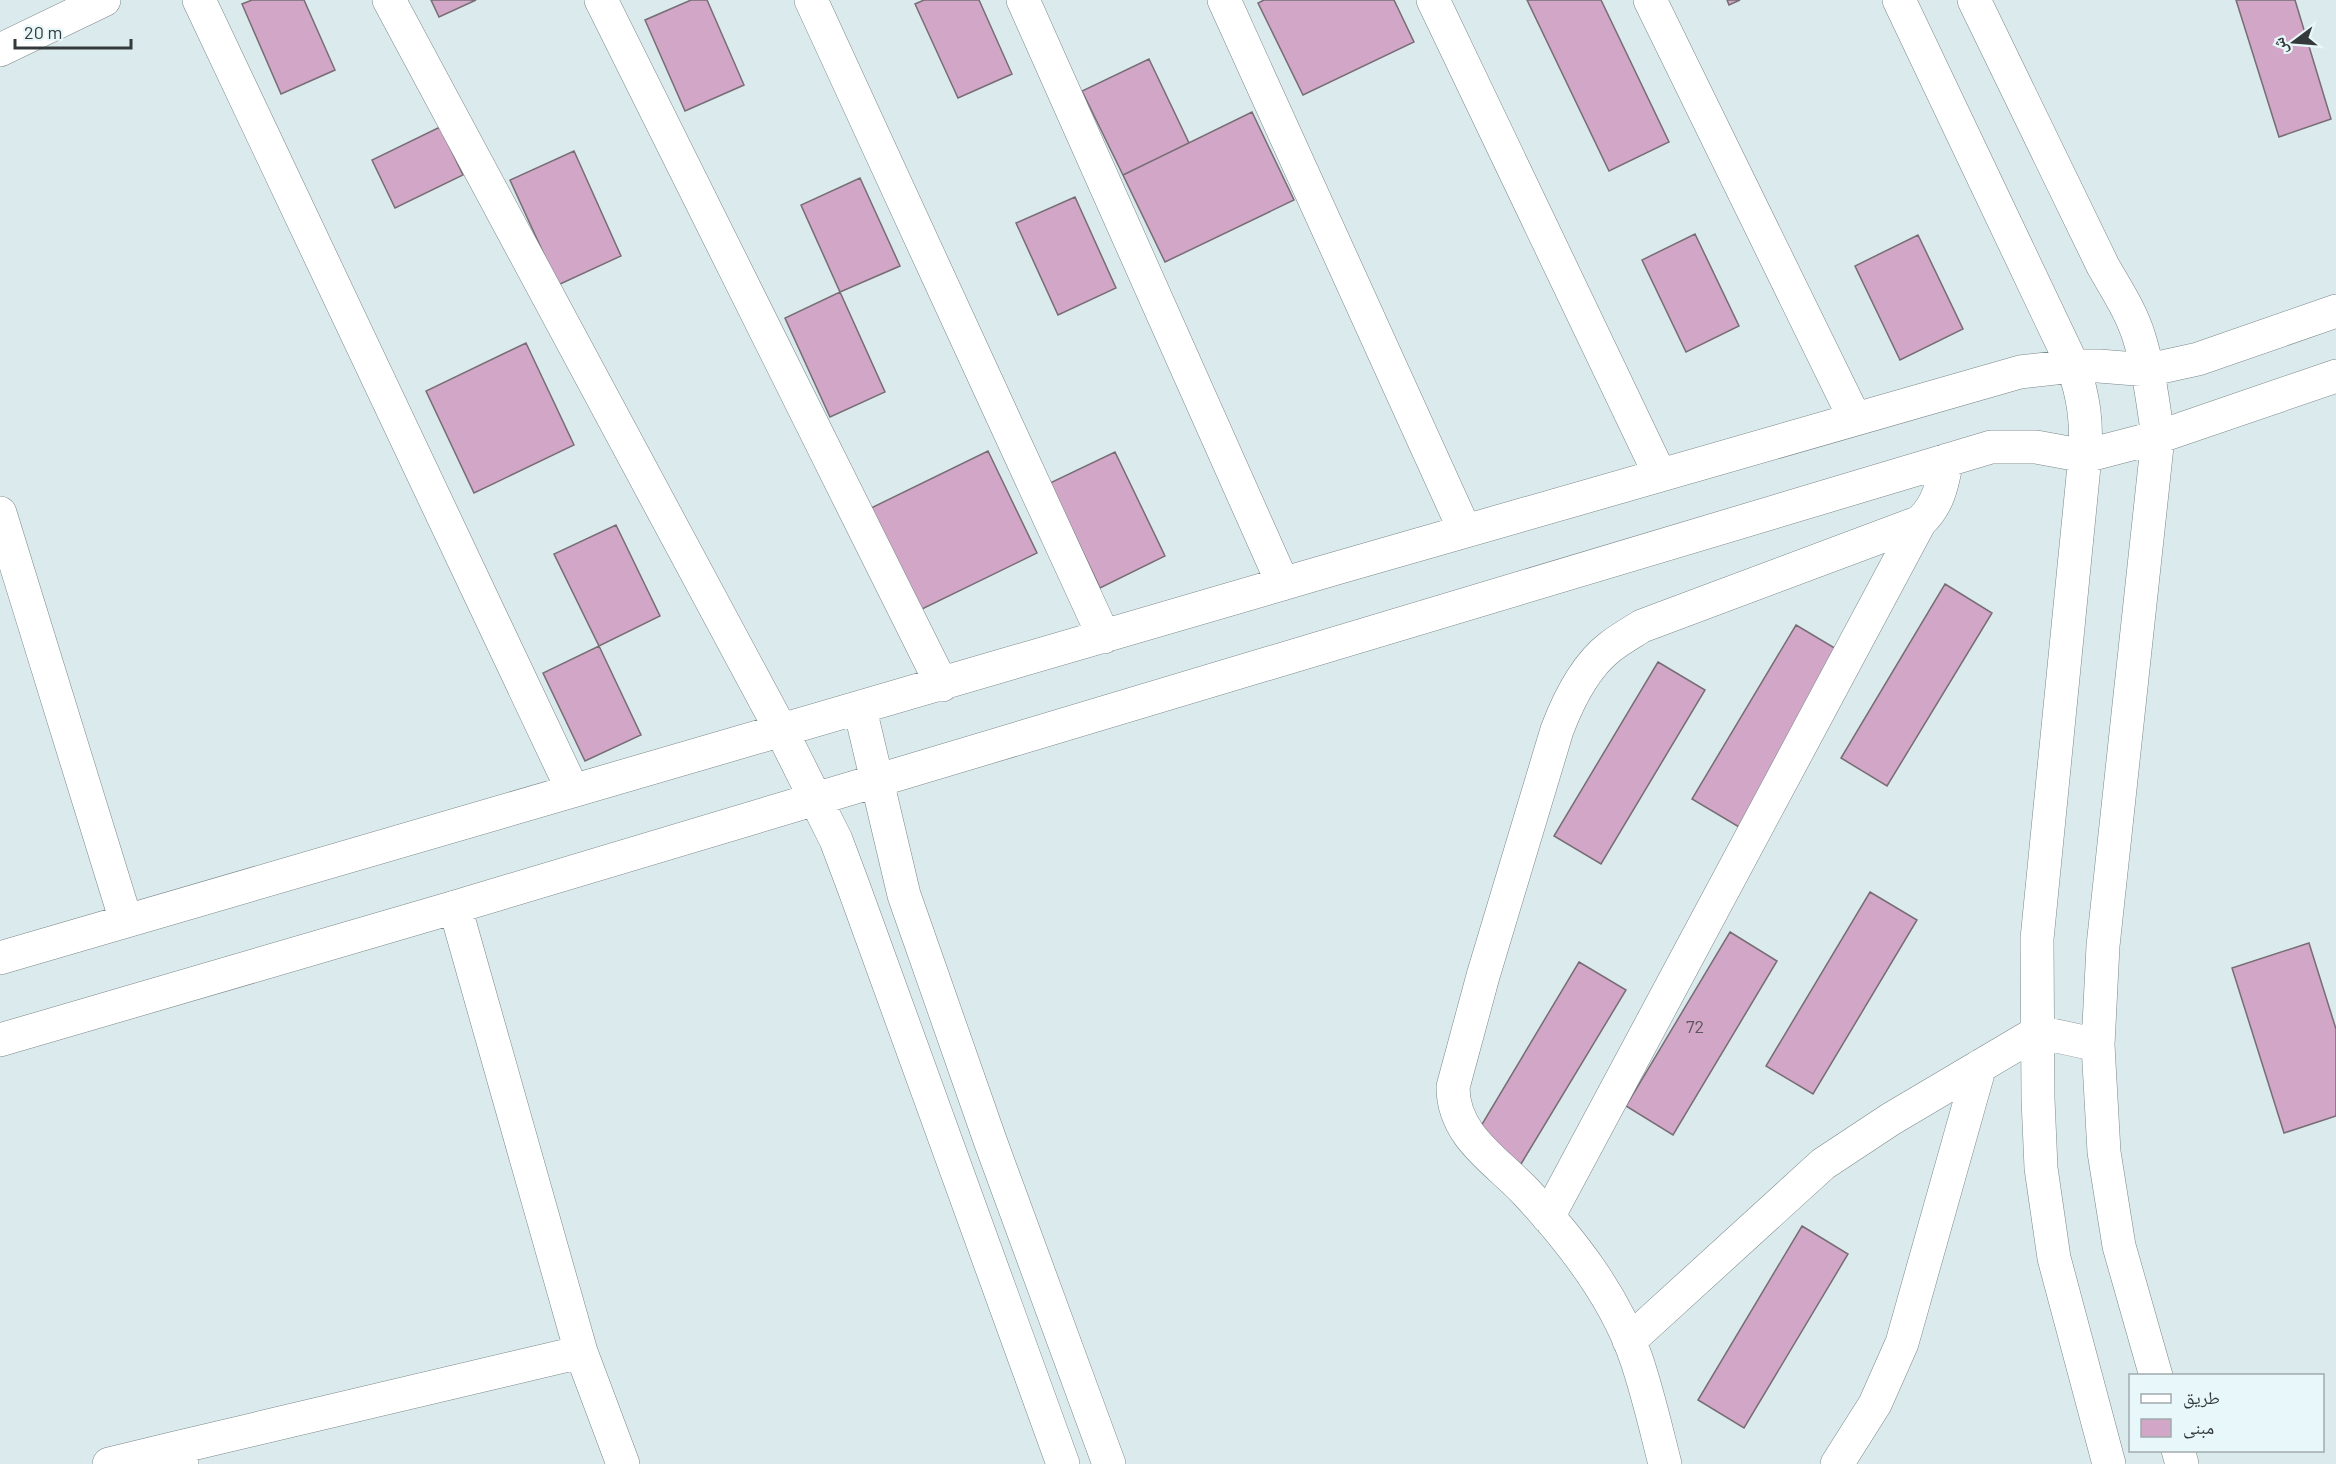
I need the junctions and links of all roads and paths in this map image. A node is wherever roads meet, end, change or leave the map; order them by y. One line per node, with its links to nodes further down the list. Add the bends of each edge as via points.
1 (104, 0): 12 (street)
2 (199, 0): 31 (street)
3 (389, 0): 29 (street)
4 (601, 0): 27 (street)
5 (811, 0): 26 (street)
6 (1023, 0): 25 (street)
7 (1224, 0): 24 (street)
8 (1433, 0): 21 (street)
9 (1650, 0): 17 (street)
10 (1899, 0): 14 (street)
11 (1974, 0): 15 (street, via 2103,266 2123,299)
12 (0, 50)
13 (2336, 310): 15 (street, via 2198,359)
14 (2073, 366): 15 (street); 17 (street, via 2020,372); 19 (street, via 2083,395)
15 (2148, 370): 18 (street)
16 (2336, 376): 18 (street)
17 (1855, 419): 21 (street)
18 (2158, 437): 19 (street); 38 (street, via 2103,946)
19 (2085, 456): 20 (street, via 2011,445); 36 (street, via 2037,939)
20 (1947, 460): 23 (street, via 1941,493); 30 (street)
21 (1660, 475): 24 (street)
22 (0, 513): 34 (street)
23 (1920, 522): 40 (street); 40 (street, via 1642,626 1609,647 1566,706 1453,1087 1464,1130)
24 (1465, 531): 25 (street)
25 (1283, 584): 26 (street)
26 (1104, 637): 27 (street)
27 (942, 685): 28 (street)
28 (860, 709): 29 (street); 30 (street)
29 (781, 730): 31 (street); 32 (street)
30 (877, 781): 32 (street); 48 (street, via 904,895)
31 (573, 790): 34 (street)
32 (816, 799): 33 (street); 47 (street, via 854,888)
33 (455, 907): 37 (street); 42 (street)
34 (126, 921): 35 (street)
35 (0, 958)
36 (2038, 1032): 38 (street); 39 (street); 51 (street, via 2041,1168 2054,1258)
37 (0, 1040)
38 (2098, 1045): 43 (street, via 2104,1152 2119,1246)
39 (1980, 1066): 41 (street, via 1823,1164); 50 (street, via 1902,1343 1875,1404)
40 (1548, 1217): 41 (street, via 1611,1301)
41 (1629, 1341): 49 (street)
42 (581, 1352): 44 (street); 46 (street)
43 (2155, 1374)
44 (178, 1456): 45 (street)
45 (109, 1464)
46 (623, 1464)
47 (1063, 1464)
48 (1109, 1464)
49 (1665, 1464)
50 (1837, 1464)
51 (2109, 1464)

